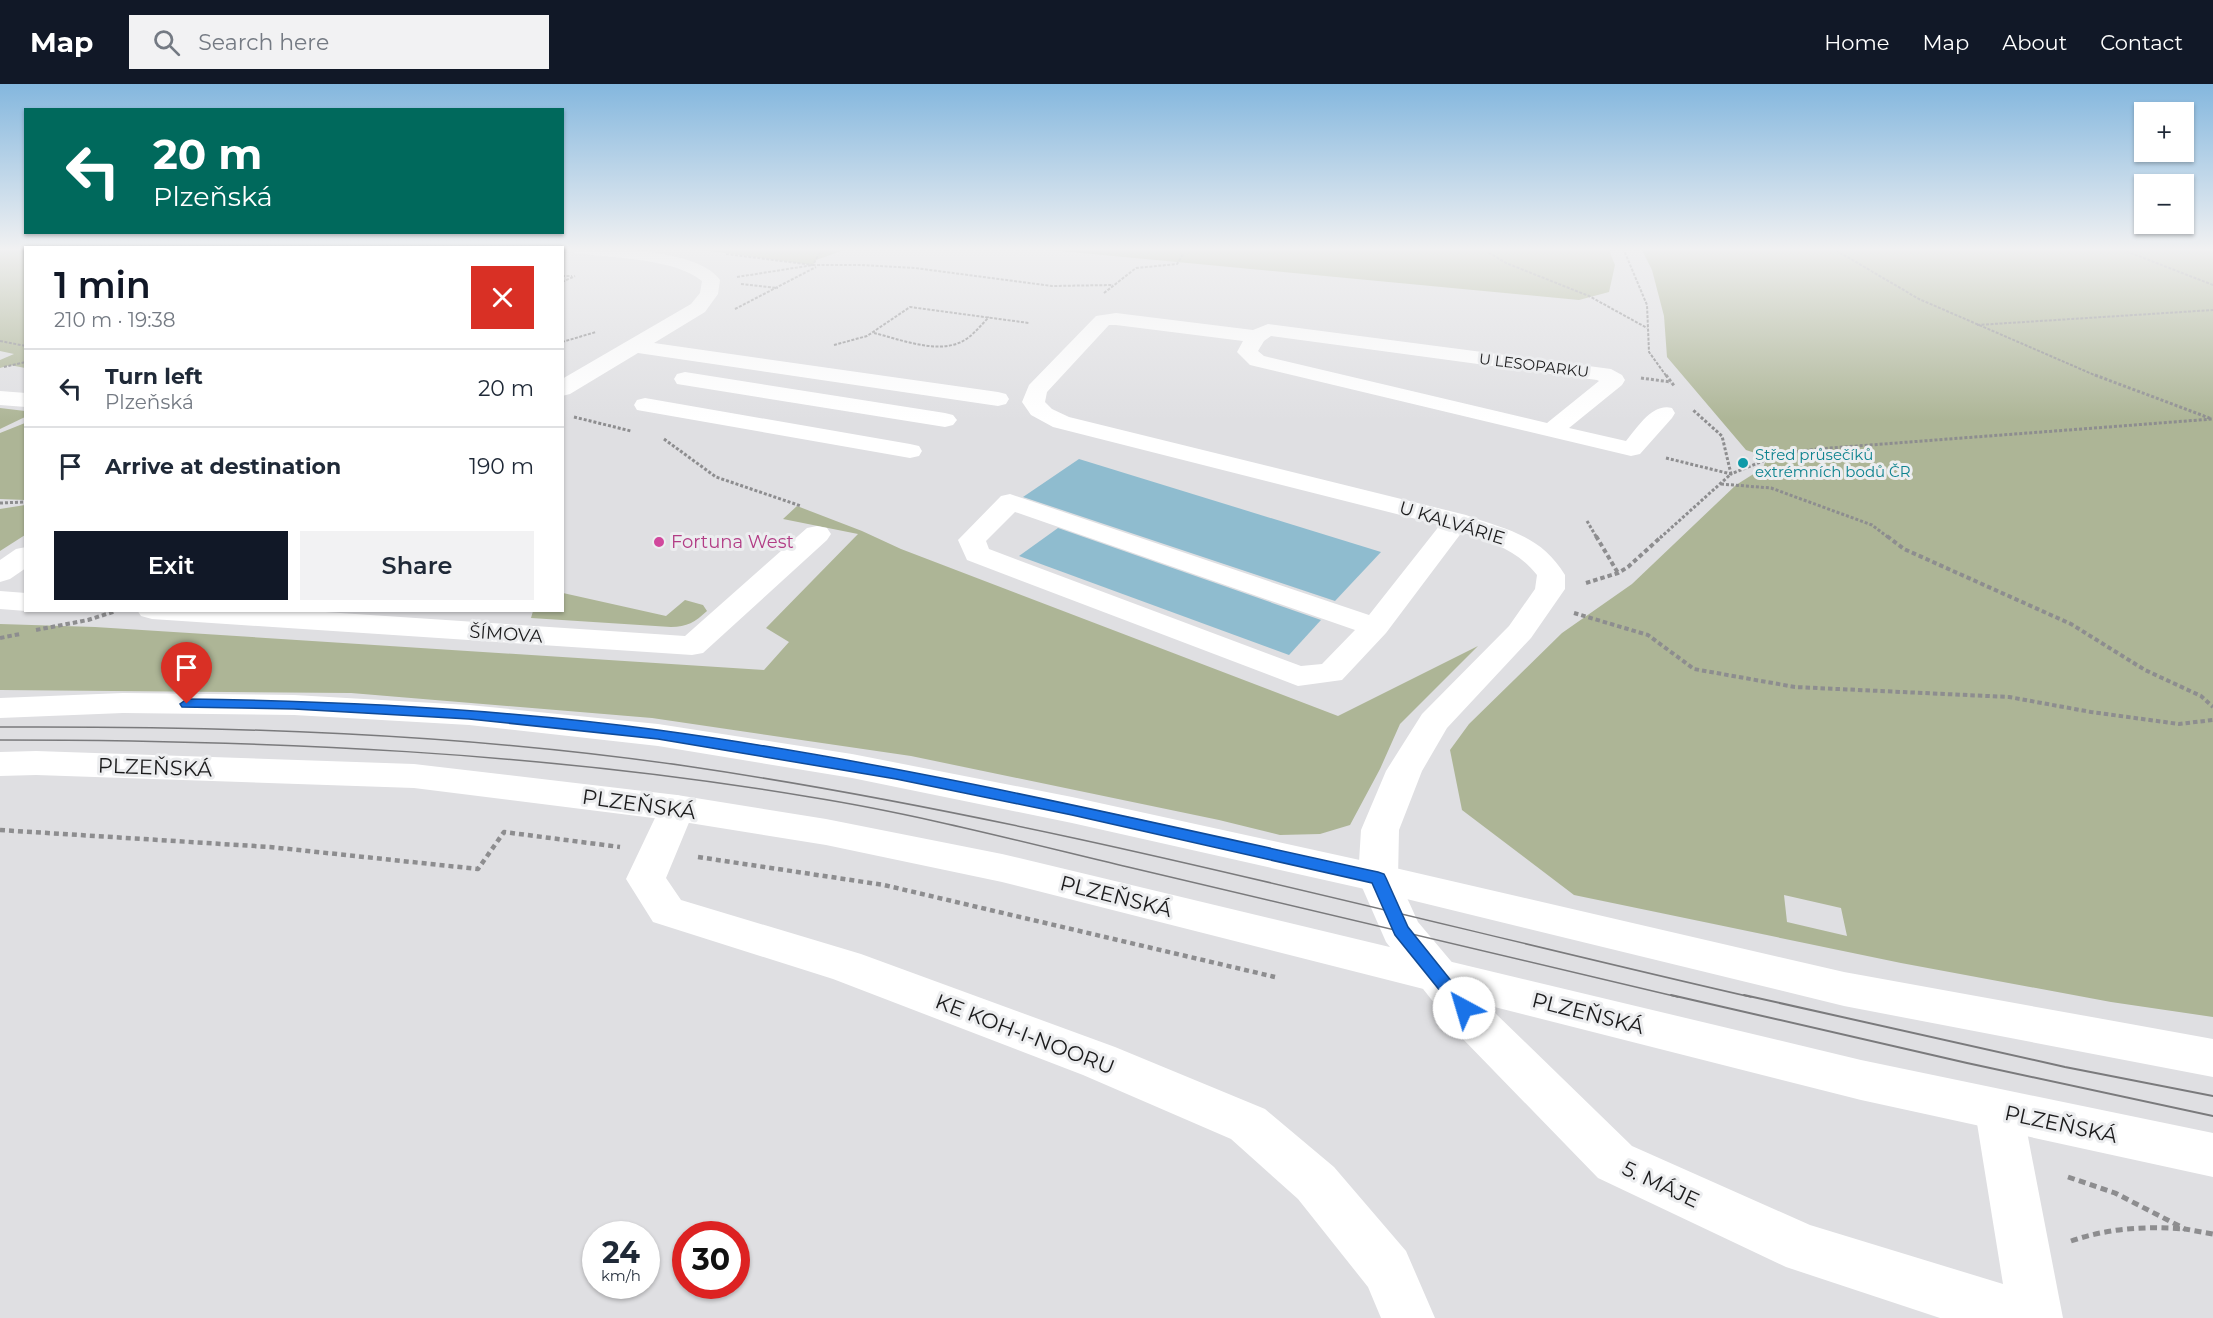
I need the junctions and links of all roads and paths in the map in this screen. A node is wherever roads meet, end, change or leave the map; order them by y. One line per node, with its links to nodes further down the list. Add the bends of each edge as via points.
1 (700, 306): 15 (street)
2 (742, 306): 6 (path)
3 (1607, 306): 10 (path)
4 (1933, 306): 9 (path)
5 (2213, 310): 9 (path)
6 (729, 312)
7 (989, 317): 8 (path); 11 (path, via 910,307); 11 (path, via 960,342 941,345)
8 (1029, 323)
9 (1976, 325): 29 (path, via 2068,365)
10 (1648, 328)
11 (873, 333): 16 (path)
12 (1256, 337): 31 (street, U LESOPARKU, via 1103,320 1033,396 1036,408); 33 (street, via 1247,352 1257,362); 33 (street, U LESOPARKU, via 1268,330 1603,374 1614,380)
13 (0, 341): 14 (path)
14 (24, 346)
15 (634, 346): 20 (street); 21 (street)
16 (828, 346)
17 (24, 362): 18 (path)
18 (0, 368)
19 (685, 379): 26 (street)
20 (889, 382): 23 (street); 26 (street)
21 (564, 388)
22 (0, 398): 24 (street)
23 (998, 399)
24 (24, 400)
25 (645, 405): 35 (street)
26 (859, 407): 30 (street); 35 (street)
27 (1664, 413): 36 (street)
28 (574, 417): 32 (path)
29 (2213, 419): 36 (path, via 1817,449 1780,454 1731,474)
30 (945, 420)
31 (1061, 422): 42 (street, U KALVÁRIE)
32 (631, 431)
33 (1551, 431): 36 (street)
34 (654, 436): 41 (path, via 666,439 716,477)
35 (824, 436): 37 (street)
36 (1631, 449)
37 (910, 451)
38 (1721, 484): 57 (path, via 1772,488 1872,525 1904,549 2071,624 2145,670 2201,696)
39 (24, 502): 40 (path)
40 (1, 504)
41 (801, 506)
42 (1457, 521): 53 (street); 64 (street, U KALVÁRIE, via 1531,551 1551,575 1550,589 1520,632 1434,722 1404,771 1380,830)
43 (1587, 521): 47 (path)
44 (817, 534): 51 (street, ŠÍMOVA, via 692,646)
45 (24, 556): 46 (street)
46 (0, 573)
47 (1618, 573)
48 (0, 600): 49 (street)
49 (24, 602)
50 (111, 612): 54 (path)
51 (187, 612)
52 (1571, 612): 59 (path, via 1648,635 1694,669 1795,687 2009,697 2179,724)
53 (1375, 627): 53 (street, via 1331,673 1298,676 976,554 972,540 1010,502)
54 (33, 631)
55 (22, 633): 56 (path)
56 (0, 638)
57 (2213, 707)
58 (0, 708): 64 (street, via 123,703 294,705 469,715 658,735 875,770)
59 (2213, 720)
60 (0, 764): 61 (street, PLZEŇSKÁ, via 414,776)
61 (677, 808): 63 (street, KE KOH-I-NOORU); 65 (street, PLZEŇSKÁ, via 825,832 1002,868)
62 (0, 830): 63 (path, via 270,847 478,869 504,832)
63 (658, 852): 66 (path, via 884,885); 74 (street, KE KOH-I-NOORU, via 646,879 667,911 846,966 1099,1061 1248,1124 1316,1183 1380,1260)
64 (1378, 878): 65 (street, 5. MÁJE, via 1401,931); 67 (street, via 1844,989)
65 (1438, 976): 68 (street, PLZEŇSKÁ); 75 (street, 5. MÁJE, via 1477,1024 1615,1162 1804,1249)
66 (1283, 978)
67 (2213, 1058)
68 (1999, 1111): 69 (street, PLZEŇSKÁ); 73 (street)
69 (2213, 1155)
70 (2068, 1177): 71 (path, via 2115,1193)
71 (2185, 1229): 72 (path); 73 (path, via 2140,1225 2099,1231)
72 (2213, 1234)
73 (2024, 1257): 76 (street)
74 (1408, 1318)
75 (2025, 1318)
76 (2036, 1318)

